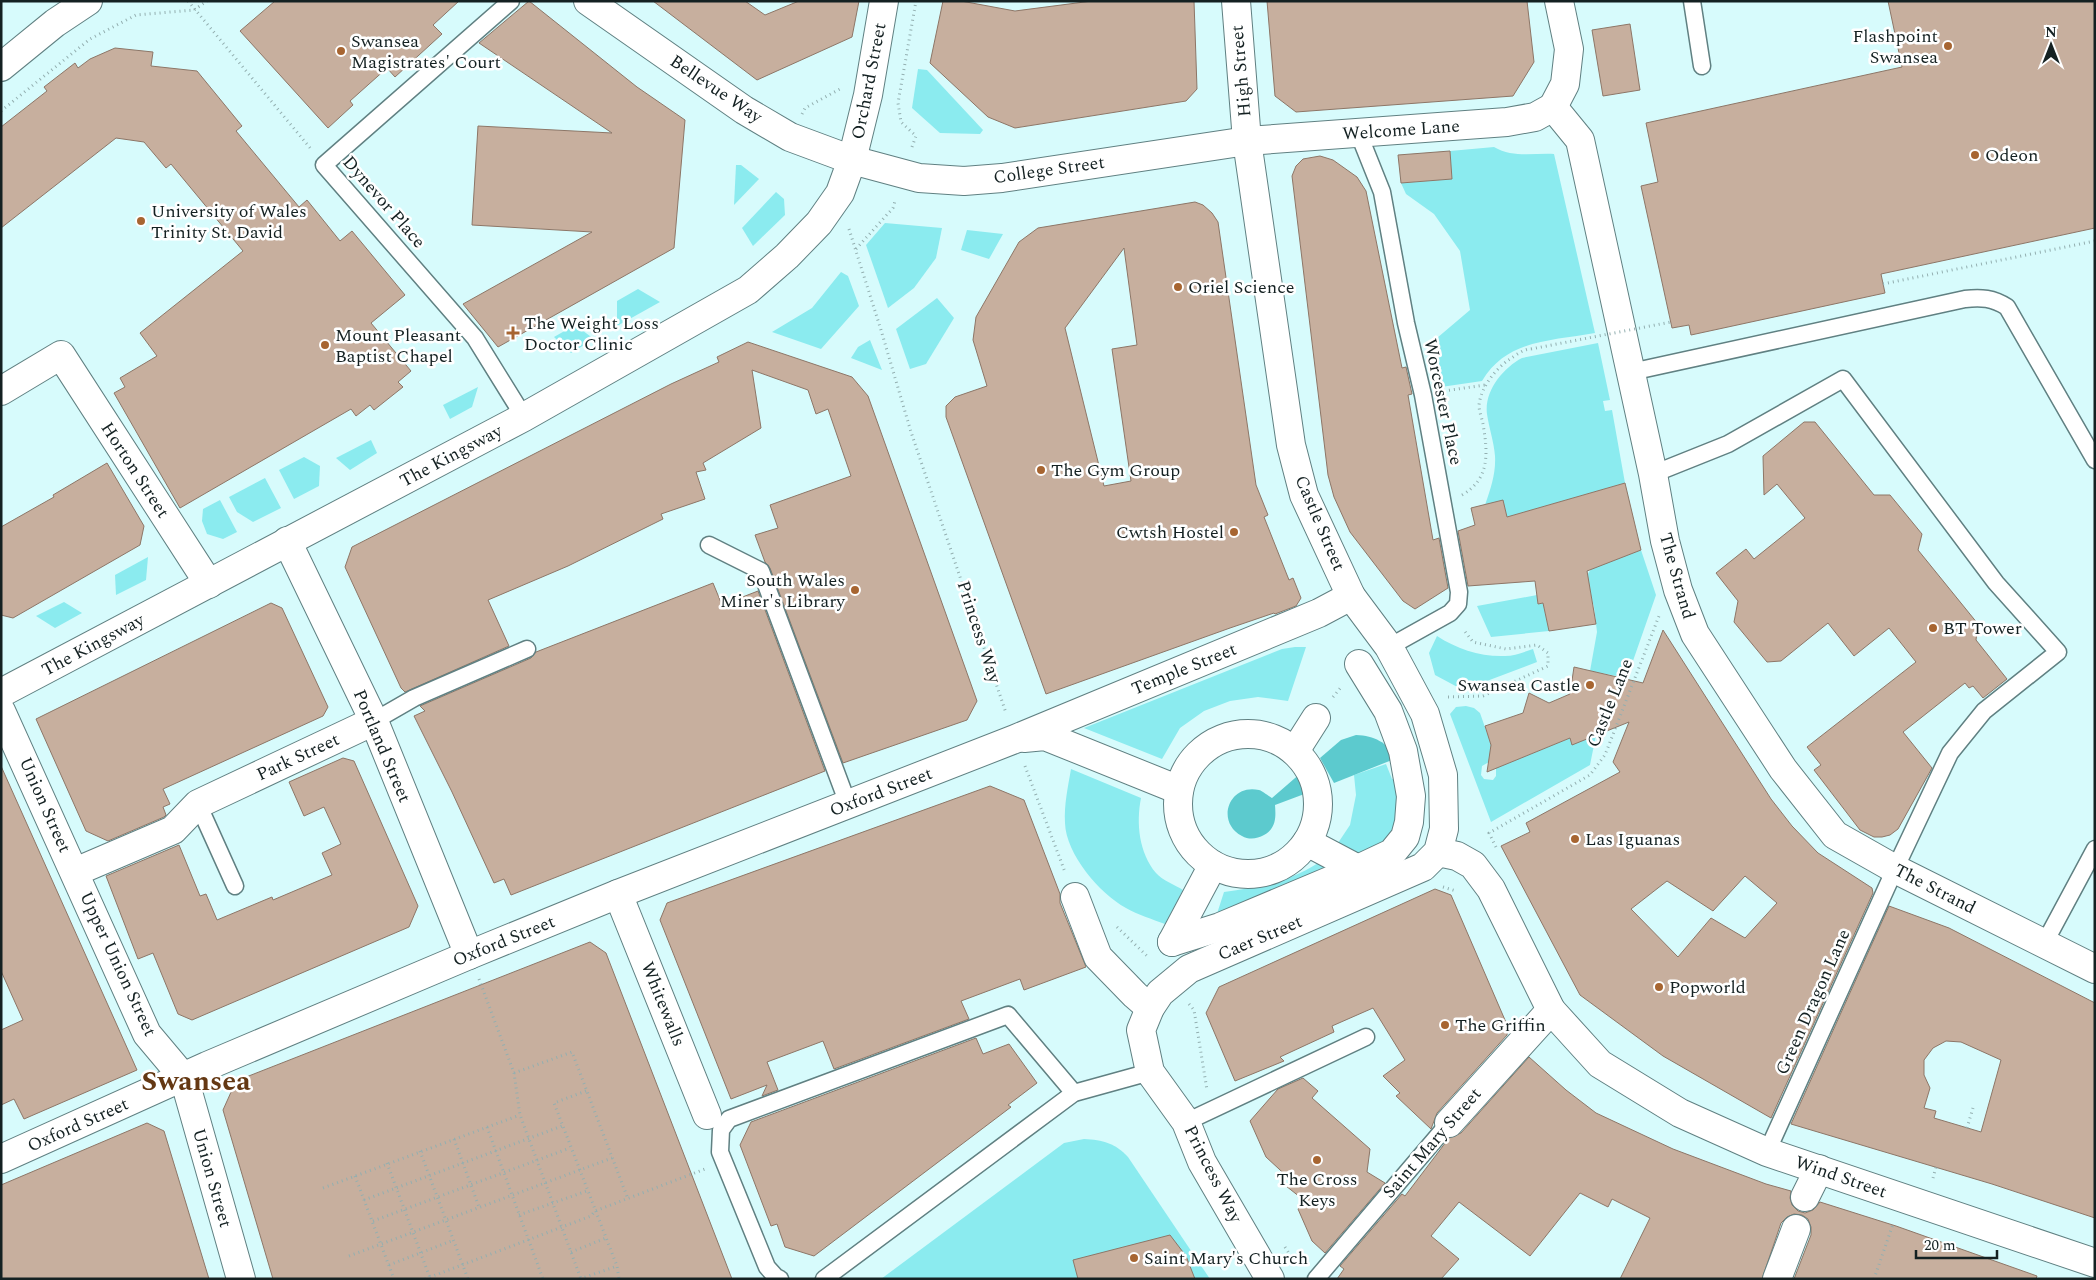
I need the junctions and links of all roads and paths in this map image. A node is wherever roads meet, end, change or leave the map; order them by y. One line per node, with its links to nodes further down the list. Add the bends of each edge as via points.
1 (88, 1): 13 (street)
2 (188, 1): 11 (path)
3 (207, 1): 11 (path)
4 (511, 1): 22 (lane, Dynevor Place)
5 (588, 1): 21 (street, Bellevue Way, via 744,110 790,137)
6 (884, 1): 21 (street, Orchard Street, via 874,68)
7 (916, 1): 19 (path, via 898,103 901,122)
8 (1236, 1): 20 (street, High Street)
9 (1559, 1): 16 (street, via 1569,49 1565,84)
10 (1692, 1): 12 (lane)
11 (194, 10): 17 (path, via 136,15 90,39); 22 (path)
12 (1702, 66)
13 (1, 67)
14 (842, 88): 15 (path)
15 (805, 108)
16 (1553, 108): 18 (street, Welcome Lane, via 1507,122); 29 (street, The Strand, via 1580,140)
17 (1, 111)
18 (1358, 132): 20 (street, Welcome Lane); 32 (lane, Worcester Place, via 1382,192)
19 (916, 136)
20 (1247, 142): 21 (street, College Street, via 1002,178 964,180 919,178); 41 (street, Castle Street, via 1291,445 1304,494)
21 (852, 160): 33 (street, The Kingsway, via 840,193 819,223 748,290)
22 (324, 165): 33 (lane, Dynevor Place, via 475,338)
23 (893, 208): 26 (path)
24 (850, 232): 26 (path, Princess Way)
25 (2095, 241): 27 (path)
26 (856, 250): 51 (path, Princess Way, via 911,432)
27 (1883, 284)
28 (1671, 322): 30 (path, bridge, via 1527,349 1503,365)
29 (1631, 372): 34 (lane, via 1980,297 1998,301 2007,307); 35 (street, The Strand)
30 (1486, 385): 32 (path); 36 (path, via 1479,407 1486,460 1481,480 1455,499)
31 (1, 391): 39 (street, Horton Street, via 61,355)
32 (1423, 395): 36 (lane, Worcester Place)
33 (524, 417): 37 (street, The Kingsway)
34 (2095, 460)
35 (1653, 474): 40 (street, The Strand); 62 (lane, Green Dragon Lane, via 1728,444 1843,379 1996,582 2058,652 1984,711 1950,753)
36 (1443, 501): 42 (lane, Worcester Place, via 1459,592 1458,604)
37 (287, 541): 39 (street, The Kingsway); 50 (street, Portland Street)
38 (709, 545): 55 (lane, via 761,571)
39 (209, 584): 46 (street, The Kingsway)
40 (1678, 590): 56 (path, Castle Lane, via 1662,609 1605,756 1590,775); 62 (street, The Strand, via 1695,634 1783,769 1835,835)
41 (1351, 596): 43 (street, Castle Street); 51 (street, Temple Street, via 1319,613)
42 (1450, 613): 43 (lane); 48 (path, via 1473,642 1506,649 1537,645 1548,653 1548,666 1483,696 1441,697)
43 (1390, 646): 48 (street, Castle Street)
44 (527, 649): 50 (lane, Park Street, via 414,698)
45 (1359, 664): 49 (path); 61 (street, via 1388,711 1403,751 1411,796 1405,837 1392,854)
46 (1, 693)
47 (1, 710): 63 (street, Union Street)
48 (1425, 714): 59 (street, Castle Street, via 1443,774 1444,829)
49 (1316, 718): 52 (street)
50 (374, 721): 54 (street, Park Street); 69 (street, Portland Street)
51 (1015, 739): 53 (street, via 1045,736); 55 (street, Oxford Street); 66 (path, Princess Way)
52 (1295, 751): 53 (street, via 1274,739 1251,734 1227,737 1206,748 1189,765); 57 (street, via 1316,784 1316,824)
53 (1179, 790): 60 (street, via 1178,810 1184,832 1195,851)
54 (198, 804): 63 (street, Park Street, via 173,830); 64 (lane)
55 (848, 804): 65 (street, Oxford Street)
56 (1489, 833)
57 (1307, 842): 60 (street, via 1293,858 1275,869 1254,874 1233,872); 61 (street)
58 (2095, 849): 68 (lane)
59 (1438, 852): 71 (street, Caer Street, via 1423,867 1409,874 1189,969); 73 (street, Wind Street, via 1457,856 1473,865 1491,889)
60 (1213, 865): 61 (street, via 1172,942 1220,926)
61 (1358, 869)
62 (1894, 869): 68 (street, The Strand); 94 (lane, Green Dragon Lane)
63 (75, 872): 77 (street, Upper Union Street, via 147,1034)
64 (235, 886)
65 (618, 894): 69 (street, Oxford Street); 83 (street, Whitewalls)
66 (1075, 898): 72 (street, via 1098,957)
67 (1110, 922): 71 (path)
68 (2044, 944): 70 (street, The Strand)
69 (469, 955): 76 (path); 77 (street, Oxford Street)
70 (2095, 969)
71 (1171, 982): 72 (street, Caer Street); 81 (path, via 1194,1010 1203,1076)
72 (1150, 1008): 75 (street, Caer Street, via 1141,1030)
73 (1551, 1010): 85 (street, Saint Mary Street); 94 (street, Wind Street, via 1600,1064 1680,1113)
74 (1366, 1037): 81 (lane)
75 (1150, 1072): 79 (lane); 84 (street, Princess Way)
76 (514, 1073): 78 (path, via 572,1052); 82 (path)
77 (184, 1078): 96 (street, Oxford Street); 141 (street, Union Street)
78 (586, 1091): 86 (path, via 554,1103); 95 (path)
79 (1074, 1093): 148 (lane, via 1008,1016 729,1119 721,1130 720,1152 767,1267); 149 (lane)
80 (1973, 1108): 88 (path)
81 (1212, 1109): 84 (lane)
82 (520, 1115): 87 (path); 89 (path)
83 (707, 1115)
84 (1186, 1122): 150 (street, Princess Way, via 1202,1162)
85 (1449, 1123): 151 (lane, Saint Mary Street)
86 (562, 1126): 89 (path); 91 (path)
87 (487, 1127): 90 (path); 92 (path)
88 (1967, 1128)
89 (528, 1138): 92 (path); 97 (path)
90 (454, 1139): 93 (path); 98 (path)
91 (570, 1148): 97 (path); 102 (path)
92 (496, 1150): 98 (path); 103 (path)
93 (420, 1151): 99 (path); 104 (path)
94 (1766, 1152): 101 (street, Wind Street)
95 (612, 1158): 102 (path); 115 (path)
96 (1, 1159)
97 (537, 1160): 103 (path); 106 (path)
98 (462, 1162): 104 (path); 107 (path)
99 (387, 1163): 105 (path); 108 (path)
100 (708, 1168): 115 (path)
101 (1819, 1169): 113 (street); 114 (street, Wind Street)
102 (579, 1171): 106 (path); 110 (path)
103 (504, 1172): 107 (path); 111 (path)
104 (429, 1175): 108 (path); 112 (path)
105 (355, 1176): 109 (path); 116 (path)
106 (545, 1182): 111 (path); 117 (path)
107 (471, 1185): 112 (path); 118 (path)
108 (396, 1187): 116 (path); 119 (path)
109 (323, 1188)
110 (587, 1191): 117 (path); 120 (path)
111 (512, 1195): 118 (path); 121 (path)
112 (438, 1197): 119 (path); 122 (path)
113 (1805, 1197)
114 (1904, 1198): 135 (street, Wind Street); 153 (path)
115 (628, 1199): 120 (path)
116 (364, 1200): 123 (path)
117 (552, 1203): 121 (path); 124 (path)
118 (479, 1207): 122 (path)
119 (405, 1209): 123 (path); 126 (path)
120 (596, 1211): 124 (path); 127 (path)
121 (519, 1215): 129 (path)
122 (446, 1220): 126 (path); 128 (path)
123 (373, 1222): 131 (path)
124 (562, 1227): 129 (path); 132 (path)
125 (1796, 1229): 152 (street)
126 (414, 1232): 131 (path); 133 (path)
127 (606, 1238): 132 (path); 139 (path)
128 (454, 1240): 133 (path); 138 (path)
129 (528, 1240): 138 (path); 145 (path)
130 (1282, 1243): 136 (path)
131 (381, 1244): 134 (path); 137 (path)
132 (571, 1252): 146 (path)
133 (421, 1253): 137 (path); 140 (path)
134 (349, 1256)
135 (2095, 1263)
136 (1296, 1264)
137 (389, 1265): 142 (path)
138 (463, 1265): 140 (path); 144 (path)
139 (617, 1266): 146 (path); 147 (path)
140 (430, 1278): 143 (path)
141 (241, 1279)
142 (394, 1279)
143 (425, 1279)
144 (468, 1279)
145 (543, 1279)
146 (581, 1279)
147 (619, 1279)
148 (780, 1279)
149 (824, 1279)
150 (1270, 1279)
151 (1316, 1279)
152 (1778, 1279)
153 (1874, 1279)

